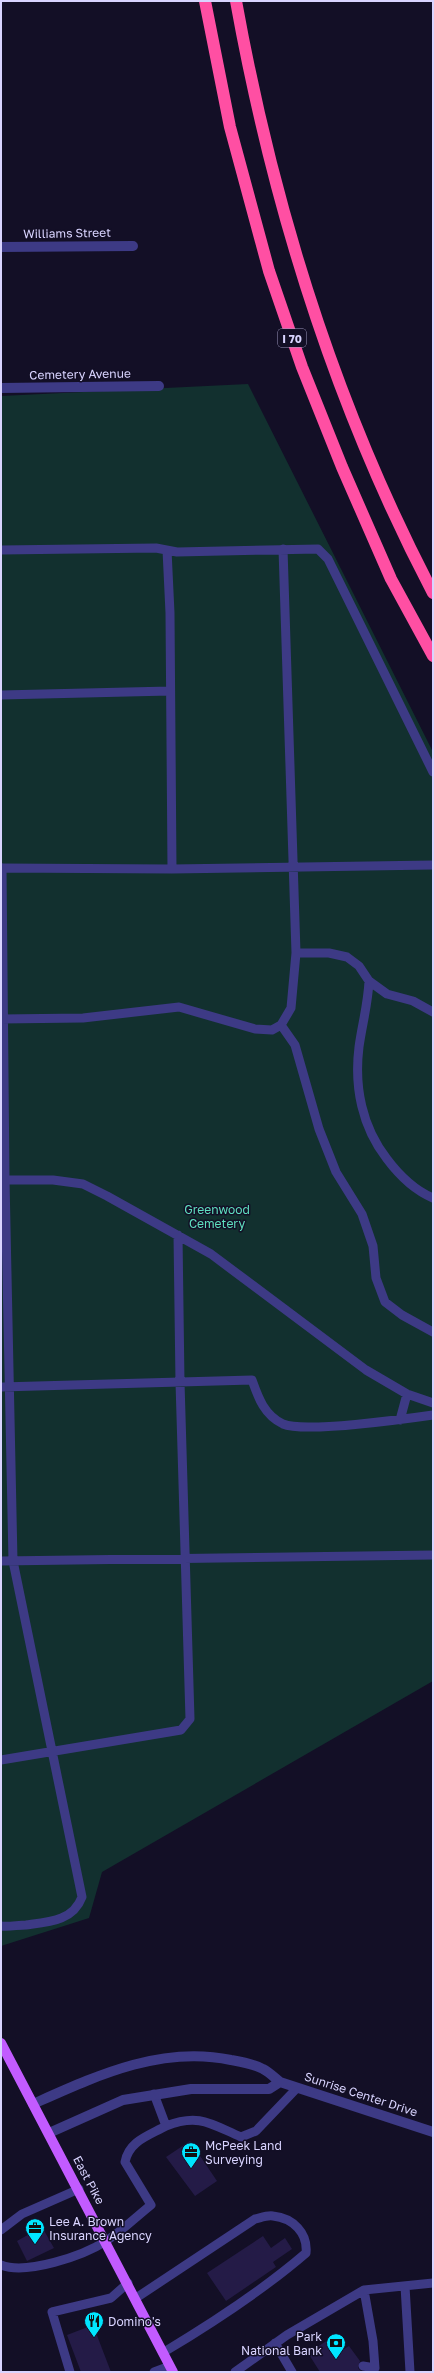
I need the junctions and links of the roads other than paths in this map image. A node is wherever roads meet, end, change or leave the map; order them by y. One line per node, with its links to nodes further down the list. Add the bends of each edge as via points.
1 (205, 1): 11 (highway, I 70, via 232,135 269,271 300,360 342,467 391,579)
2 (236, 1): 10 (highway, I 70, via 272,171 333,366 367,452 413,555)
3 (133, 246): 4 (street, Williams Street)
4 (1, 247)
5 (159, 386): 6 (street, Cemetery Avenue)
6 (1, 388)
7 (283, 549): 9 (lane); 14 (lane, via 318,548 328,559); 17 (lane)
8 (1, 550): 9 (lane)
9 (167, 550): 12 (lane)
10 (433, 593)
11 (433, 656)
12 (170, 691): 13 (lane); 18 (lane)
13 (1, 695)
14 (433, 772)
15 (433, 865): 17 (lane)
16 (1, 868): 18 (lane); 22 (lane)
17 (292, 868): 18 (lane); 19 (lane)
18 (172, 869)
19 (296, 953): 20 (lane, via 329,953 347,957 359,966); 23 (lane, via 291,1008)
20 (369, 981): 21 (lane, via 387,994 413,1001); 25 (lane, via 368,1003 358,1048 360,1104 367,1127 380,1150 410,1184)
21 (433, 1012)
22 (2, 1019): 23 (lane, via 83,1018 179,1007 255,1029 272,1030); 24 (lane)
23 (282, 1025): 27 (lane, via 298,1052 319,1129 336,1172 362,1214 373,1246 376,1278 386,1302 402,1315)
24 (3, 1180): 26 (lane, via 53,1180 83,1184); 29 (lane)
25 (433, 1198)
26 (178, 1235): 28 (lane); 30 (lane, via 211,1254 366,1370)
27 (433, 1332)
28 (180, 1382): 29 (lane); 33 (lane, via 252,1380 262,1407 282,1423 300,1427); 35 (lane)
29 (5, 1386): 37 (lane)
30 (407, 1394): 31 (lane); 33 (lane)
31 (433, 1403)
32 (433, 1415): 33 (lane)
33 (400, 1420)
34 (433, 1555): 35 (lane)
35 (185, 1557): 37 (lane); 38 (lane, via 190,1719 181,1730)
36 (1, 1561): 37 (lane)
37 (13, 1561): 38 (lane)
38 (54, 1750): 39 (lane); 40 (lane, via 82,1897 79,1906 59,1920)
39 (1, 1760)
40 (1, 1926)
41 (1, 2043): 45 (main road, East Pike)
42 (280, 2082): 43 (street, Sunrise Center Drive); 44 (street, via 269,2089 191,2089); 45 (street, Sunrise Center Drive, via 264,2069 243,2062 218,2057 187,2056 149,2060 96,2076)
43 (297, 2088): 46 (lane, via 256,2131 248,2135 241,2137 203,2121 191,2119 183,2119); 47 (street, Sunrise Center Drive)
44 (154, 2094): 46 (lane); 48 (street, via 123,2100)
45 (33, 2104): 48 (main road, East Pike)
46 (166, 2126): 51 (lane, via 131,2146 125,2162 151,2205)
47 (433, 2132)
48 (49, 2133): 49 (main road, East Pike)
49 (79, 2189): 50 (lane, via 22,2214); 51 (main road, East Pike)
50 (1, 2230)
51 (106, 2241): 52 (lane, via 85,2252 21,2269); 54 (main road, East Pike)
52 (1, 2265)
53 (433, 2283): 55 (lane)
54 (128, 2284): 57 (main road, East Pike); 62 (lane, via 112,2298 52,2312)
55 (405, 2286): 56 (lane); 66 (lane)
56 (364, 2290): 58 (lane); 61 (lane, via 373,2341)
57 (136, 2298): 59 (main road, East Pike); 59 (lane, via 255,2219 272,2215 287,2219 299,2228 307,2242 306,2253 274,2280)
58 (275, 2343): 64 (lane); 65 (lane)
59 (164, 2352): 60 (main road, East Pike)
60 (172, 2369): 63 (lane)
61 (370, 2370)
62 (70, 2372)
63 (154, 2372)
64 (235, 2372)
65 (292, 2372)
66 (410, 2372)

